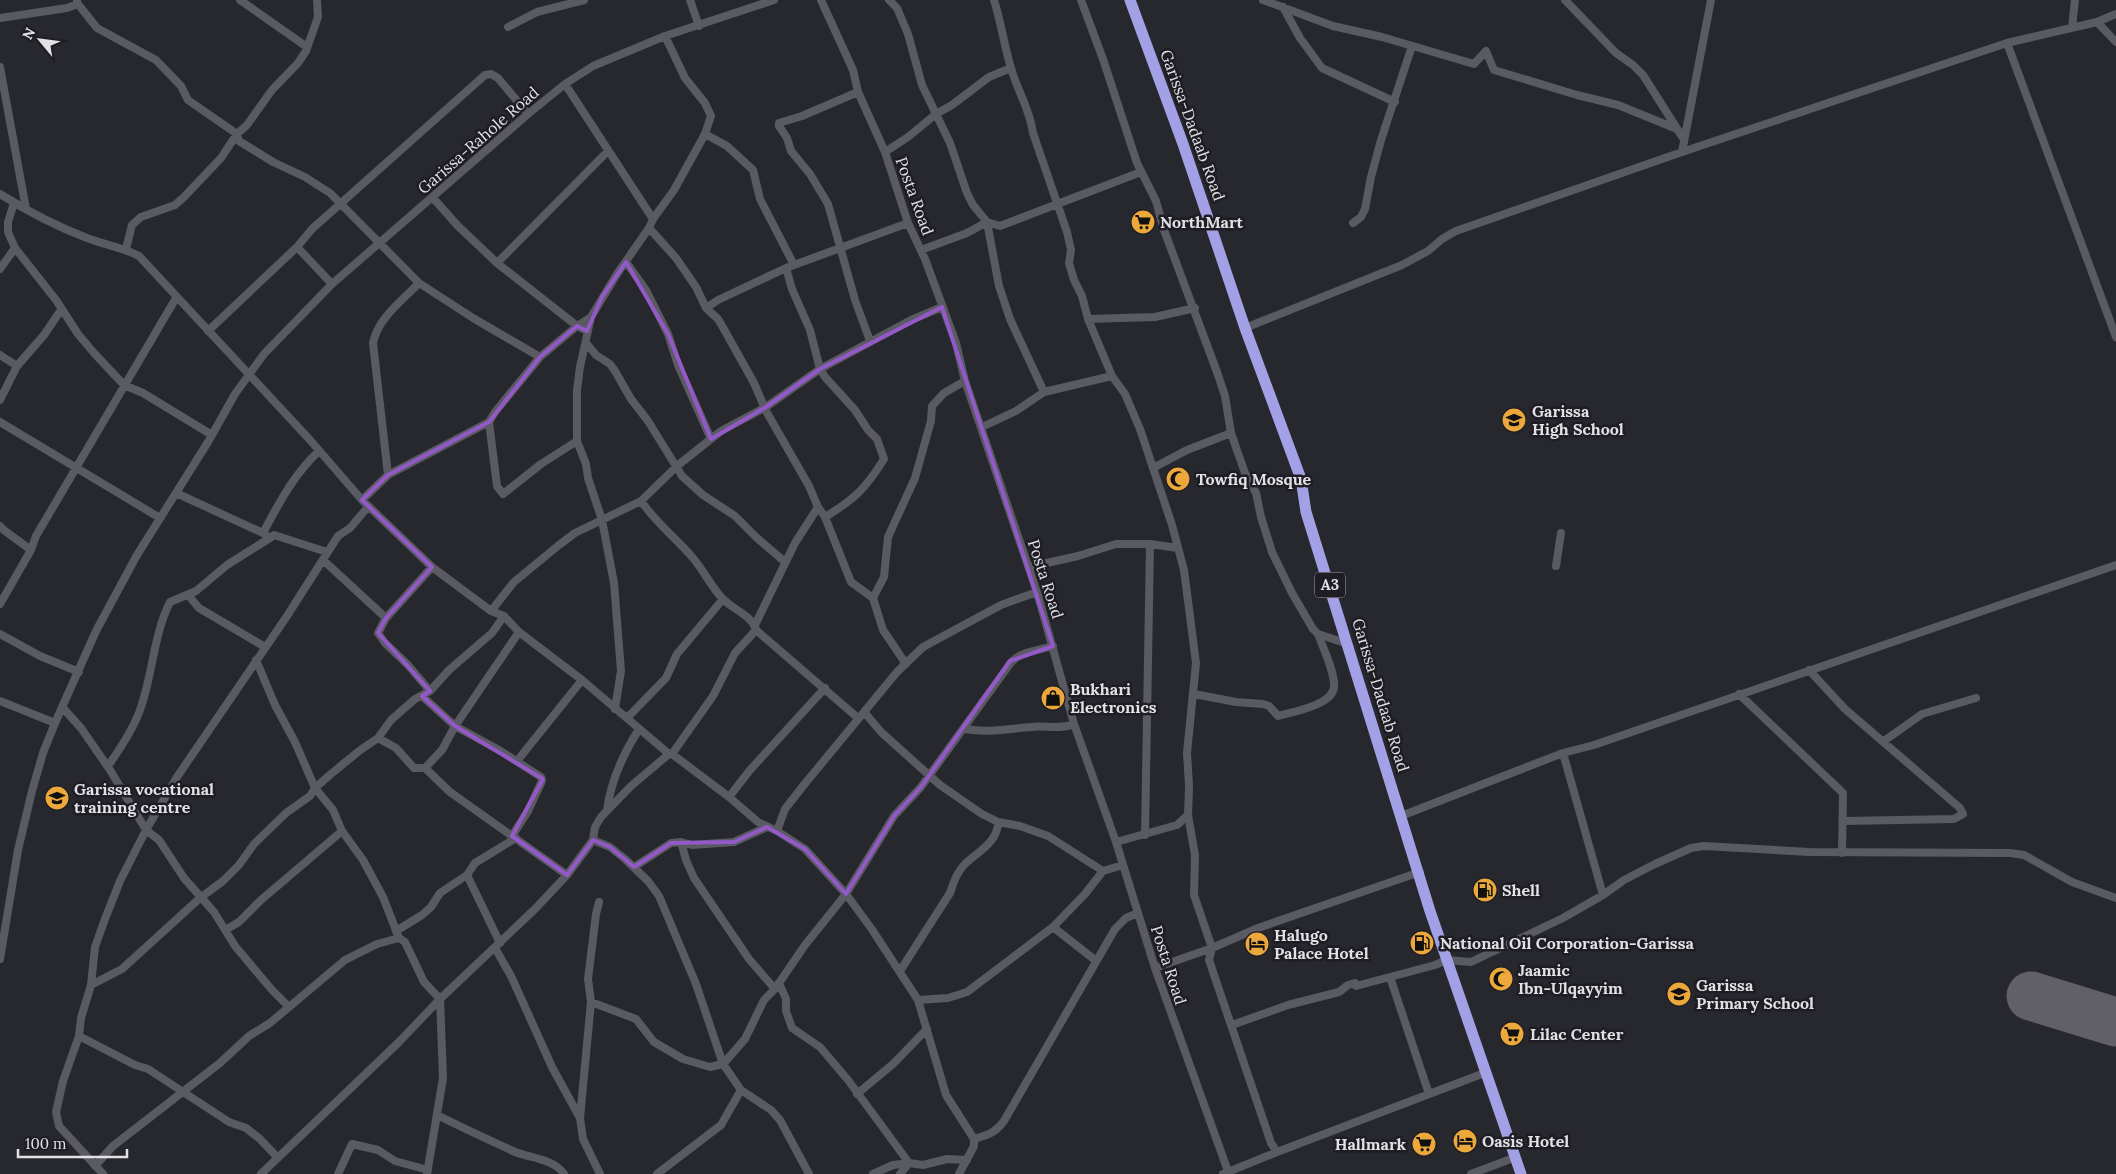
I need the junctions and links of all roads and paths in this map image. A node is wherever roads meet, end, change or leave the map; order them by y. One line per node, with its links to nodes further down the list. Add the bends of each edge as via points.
1 (240, 0): 28 (street)
2 (318, 0): 28 (street, via 318,16)
3 (584, 0): 23 (street, via 537,12)
4 (690, 0): 21 (street)
5 (774, 0): 16 (street, Garissa-Rahole Road)
6 (821, 0): 32 (street, Posta Road, via 853,70)
7 (889, 0): 35 (street, via 897,8 908,34 922,85)
8 (994, 0): 30 (street)
9 (1081, 0): 43 (street)
10 (1130, 0): 76 (highway, Garissa-Dadaab Road / A3)
11 (1263, 0): 17 (street)
12 (1565, 0): 36 (street, via 1616,54 1643,75)
13 (1711, 0): 39 (street)
14 (2075, 0): 22 (street)
15 (77, 2): 19 (street, via 67,8); 37 (street, via 97,28 156,60 181,86 188,100)
16 (764, 2): 21 (street, Garissa-Rahole Road)
17 (1284, 7): 27 (street, via 1333,26); 33 (street, via 1300,38 1322,68)
18 (2116, 14): 20 (street)
19 (0, 18)
20 (2097, 22): 22 (street); 25 (street)
21 (699, 26): 24 (street, Garissa-Rahole Road)
22 (2072, 27): 26 (street)
23 (508, 28)
24 (665, 36): 31 (street, Garissa-Rahole Road, via 594,66); 38 (street, via 685,78 711,116)
25 (2116, 42)
26 (2007, 44): 42 (street); 79 (street)
27 (1412, 46): 33 (street); 36 (street, via 1474,64 1486,51 1494,70 1618,105)
28 (307, 47): 37 (street, via 298,63)
29 (0, 67): 49 (street)
30 (1011, 68): 35 (street, via 989,77 952,106); 47 (street, via 1028,111)
31 (565, 84): 34 (street, Garissa-Rahole Road); 40 (street)
32 (858, 92): 41 (street, Posta Road); 59 (street, via 779,123 791,151 828,204)
33 (1395, 102): 53 (street, via 1371,177 1365,209)
34 (528, 114): 45 (street, Garissa-Rahole Road); 48 (street, via 498,78 485,75)
35 (936, 114): 41 (street); 51 (street, via 958,162 967,193)
36 (1677, 129): 39 (street)
37 (237, 134): 48 (street, via 239,141 305,177 330,193); 58 (street, via 221,158 175,205 141,217 132,225)
38 (705, 134): 50 (street, via 674,190); 63 (street, via 727,146 753,170 760,199)
39 (1683, 138): 42 (street)
40 (608, 151): 50 (street); 62 (street)
41 (885, 152): 52 (street, Posta Road)
42 (1682, 152): 76 (street, via 1456,231 1402,264)
43 (1141, 172): 47 (street); 71 (street, via 1156,201)
44 (0, 194): 46 (street)
45 (433, 198): 55 (street, Garissa-Rahole Road); 62 (street)
46 (14, 203): 49 (street); 57 (street, via 8,232)
47 (1056, 203): 51 (street, via 1000,226); 74 (street, via 1071,250 1069,263)
48 (341, 205): 55 (street); 56 (street, via 312,229)
49 (26, 209): 58 (street, via 87,238)
50 (653, 219): 54 (street)
51 (987, 222): 60 (street); 90 (street, via 1010,318)
52 (908, 223): 59 (street); 60 (street, Posta Road)
53 (1353, 223)
54 (649, 228): 61 (street); 70 (street, via 676,258)
55 (379, 244): 66 (street); 67 (street, Garissa-Rahole Road)
56 (297, 247): 67 (street); 77 (street)
57 (15, 248): 64 (street); 72 (street)
58 (126, 249): 68 (street, via 139,256)
59 (840, 249): 63 (street); 80 (street)
60 (920, 250): 69 (street, Posta Road)
61 (626, 262): 73 (street); 98 (street, via 646,290 668,334)
62 (497, 263): 75 (street)
63 (794, 264): 65 (street)
64 (0, 268)
65 (786, 268): 70 (street); 85 (street, via 810,330)
66 (419, 283): 83 (street); 104 (street, via 382,321 373,343)
67 (332, 284): 86 (street, Garissa-Rahole Road, via 290,325)
68 (176, 298): 77 (street); 89 (street)
69 (942, 307): 80 (street); 88 (street, Posta Road, via 956,343)
70 (706, 308): 92 (street, via 726,331)
71 (1195, 308): 74 (street, via 1155,317); 97 (street, via 1225,396)
72 (61, 310): 84 (street); 89 (street)
73 (592, 317): 75 (street); 78 (street)
74 (1088, 319): 87 (street)
75 (577, 326): 78 (street); 83 (street)
76 (1246, 328): 138 (highway, Garissa-Dadaab Road / A3, via 1301,479 1306,512)
77 (208, 331): 86 (street)
78 (587, 331): 81 (street)
79 (2116, 337)
80 (870, 341): 85 (street)
81 (586, 343): 99 (street, via 577,390); 101 (street, via 596,356 610,364)
82 (0, 355): 84 (street)
83 (540, 357): 94 (street)
84 (17, 366): 91 (street)
85 (820, 369): 92 (street); 110 (street, via 877,439 884,459 858,496)
86 (249, 374): 96 (street, Garissa-Rahole Road); 100 (street)
87 (1112, 376): 90 (street); 102 (street, via 1125,394)
88 (965, 381): 95 (street, Posta Road); 128 (street, via 944,393 932,406 931,421 914,478 888,537 884,577)
89 (124, 385): 96 (street); 103 (street)
90 (1044, 392): 95 (street, via 1016,411)
91 (0, 400)
92 (766, 407): 98 (street); 109 (street)
93 (0, 422): 103 (street)
94 (489, 422): 99 (street, via 497,486 503,494); 104 (street)
95 (982, 427): 125 (street, Posta Road)
96 (212, 434): 105 (street, Garissa-Rahole Road)
97 (1231, 434): 102 (street, via 1187,450); 137 (street, via 1256,493 1272,552 1292,593)
98 (711, 439): 101 (street)
99 (577, 441): 112 (street)
100 (319, 450): 106 (street); 115 (street, via 291,482)
101 (677, 466): 107 (street); 121 (street, via 682,476 703,496 735,516)
102 (1153, 468): 117 (street)
103 (77, 469): 111 (street); 118 (street, via 36,536)
104 (388, 475): 106 (street)
105 (176, 493): 111 (street, Garissa-Rahole Road); 115 (street)
106 (362, 500): 108 (street)
107 (641, 501): 112 (street); 129 (street, via 653,518 694,559)
108 (368, 507): 119 (street, via 350,528 338,536); 124 (street)
109 (818, 507): 110 (street); 121 (street)
110 (826, 517): 128 (street, via 851,582)
111 (160, 518): 144 (street, Garissa-Rahole Road, via 96,631)
112 (602, 520): 131 (street, via 559,544 514,582); 154 (street, via 614,583 621,672)
113 (0, 526): 118 (street)
114 (1561, 533): 123 (street)
115 (266, 536): 119 (street, via 274,535); 127 (street)
116 (1150, 544): 117 (street); 125 (street, via 1116,544); 181 (street)
117 (1178, 548): 148 (street, via 1184,570 1196,663)
118 (31, 550): 130 (street)
119 (327, 552): 120 (street)
120 (323, 560): 133 (street); 140 (street)
121 (785, 562): 134 (street)
122 (2116, 565): 143 (street)
123 (1556, 566)
124 (432, 567): 131 (street); 133 (street)
125 (1029, 567): 126 (street, Posta Road)
126 (1037, 592): 139 (street, Posta Road); 142 (street, via 1002,605 924,647)
127 (188, 595): 140 (street, via 199,608); 167 (street, via 173,600 167,608 140,710)
128 (873, 598): 142 (street, via 883,630)
129 (722, 599): 134 (street); 156 (street, via 677,654 666,678)
130 (0, 604)
131 (491, 611): 132 (street)
132 (504, 616): 135 (street); 147 (street, via 492,632)
133 (386, 618): 147 (street, via 378,633)
134 (756, 628): 146 (street); 164 (street, via 735,653 713,696)
135 (519, 632): 145 (street); 159 (street)
136 (0, 634): 144 (street)
137 (1318, 634): 138 (street); 148 (street, via 1333,676 1334,686 1328,698 1305,709 1278,716 1264,704)
138 (1348, 644): 174 (highway, Garissa-Dadaab Road / A3)
139 (1053, 646): 158 (street, Posta Road); 161 (street, via 1010,661)
140 (266, 647): 141 (street)
141 (256, 660): 170 (street); 178 (street, via 177,777)
142 (906, 664): 155 (street)
143 (1808, 670): 149 (street); 163 (street, via 1845,709)
144 (79, 672): 153 (street, Garissa-Rahole Road)
145 (582, 680): 154 (street); 166 (street)
146 (825, 688): 155 (street); 171 (street)
147 (430, 691): 150 (street)
148 (1194, 694): 173 (street, via 1187,753)
149 (1740, 694): 165 (street); 175 (street, via 1843,793)
150 (422, 696): 159 (street); 162 (street, via 414,699 391,720)
151 (1976, 698): 163 (street, via 1922,714)
152 (0, 701): 157 (street)
153 (63, 708): 157 (street, Garissa-Rahole Road); 167 (street)
154 (616, 709): 156 (street)
155 (862, 715): 169 (street); 179 (street, via 785,809)
156 (627, 718): 160 (street)
157 (55, 723): 204 (street, Garissa-Rahole Road, via 43,753 18,850)
158 (1074, 724): 161 (street, via 989,732); 185 (street, Posta Road)
159 (455, 726): 166 (street); 168 (street, via 442,750)
160 (639, 729): 164 (street); 172 (street, via 624,753 610,791)
161 (964, 729): 169 (street)
162 (378, 738): 168 (street, via 396,748 414,768); 170 (street)
163 (1884, 741): 175 (street, via 1963,814 1954,819)
164 (670, 754): 171 (street); 172 (street)
165 (1563, 754): 174 (street); 194 (street)
166 (517, 762): 182 (street, via 535,772 542,781)
167 (108, 766): 178 (street)
168 (425, 768): 182 (street, via 450,792)
169 (930, 776): 176 (street); 193 (street, via 894,816)
170 (315, 788): 180 (street, via 333,810); 195 (street, via 310,796 286,813 254,844 223,881)
171 (729, 797): 177 (street)
172 (607, 810): 183 (street, via 596,827)
173 (1188, 816): 181 (street, via 1177,825); 203 (street, via 1195,855 1194,895)
174 (1400, 816): 190 (highway, Garissa-Dadaab Road / A3)
175 (1844, 821): 186 (street)
176 (998, 822): 189 (street, via 1048,836); 208 (street, via 994,836 964,866)
177 (767, 827): 179 (street); 184 (street, via 734,842 692,845)
178 (146, 830): 195 (street, via 159,840); 210 (street, via 105,919 96,946)
179 (777, 830): 193 (street, via 805,849)
180 (342, 831): 200 (street, via 239,922); 201 (street, via 363,860 383,897)
181 (1145, 834): 185 (street)
182 (514, 837): 191 (street, via 475,864); 192 (street)
183 (593, 840): 188 (street, via 610,847); 192 (street)
184 (682, 842): 188 (street, via 671,843); 211 (street, via 694,878 750,959)
185 (1116, 842): 187 (street, Posta Road)
186 (1842, 853): 194 (street, via 1691,848 1624,880); 196 (street, via 2024,855 2072,882)
187 (1123, 865): 189 (street); 198 (street, Posta Road)
188 (634, 867): 219 (street, via 659,896 696,984)
189 (1104, 871): 199 (street)
190 (1420, 872): 203 (street, via 1258,928); 206 (highway, Garissa-Dadaab Road / A3)
191 (467, 875): 201 (street, via 440,892 422,916); 202 (street)
192 (568, 875): 202 (street)
193 (846, 894): 208 (street); 211 (street)
194 (1603, 896): 206 (street, via 1471,962)
195 (200, 898): 200 (street); 210 (street, via 122,969)
196 (2116, 898)
197 (599, 902): 214 (street, via 588,979)
198 (1138, 913): 205 (street, via 1120,922); 207 (street, Posta Road)
199 (1053, 927): 205 (street); 213 (street, via 967,992 948,998)
200 (225, 930): 215 (street, via 250,965)
201 (397, 934): 212 (street, via 406,942 424,982); 215 (street, via 345,960)
202 (497, 946): 212 (street); 226 (street, via 552,1067)
203 (1212, 948): 207 (street); 216 (street, via 1209,960)
204 (0, 959)
205 (1095, 960): 227 (street, via 1004,1121 996,1131)
206 (1447, 960): 209 (street); 220 (highway, Garissa-Dadaab Road / A3)
207 (1155, 968): 237 (street, Posta Road)
208 (900, 971): 213 (street)
209 (1390, 977): 216 (street, via 1348,985 1339,992 1288,1005); 224 (street)
210 (91, 985): 218 (street)
211 (777, 986): 219 (street, via 764,1000 745,1039); 223 (street, via 786,999 792,1028 820,1048)
212 (440, 999): 225 (street, via 443,1078); 230 (street)
213 (918, 1000): 217 (street)
214 (591, 1002): 219 (street, via 636,1019 654,1042 683,1058 710,1067); 226 (street)
215 (289, 1007): 222 (street)
216 (1232, 1025): 228 (street, via 1271,1143)
217 (927, 1029): 223 (street, via 893,1064); 227 (street, via 946,1095)
218 (79, 1036): 222 (street, via 148,1069); 233 (street, via 63,1080 57,1119 59,1126)
219 (723, 1064): 221 (street)
220 (1487, 1072): 224 (street); 229 (highway, Garissa-Dadaab Road / A3)
221 (741, 1090): 235 (street, via 780,1120); 243 (street, via 721,1125)
222 (182, 1091): 230 (street, via 229,1122 246,1128); 233 (street, via 113,1146)
223 (857, 1094): 232 (street)
224 (1429, 1094): 228 (street)
225 (437, 1115): 234 (street); 241 (street, via 518,1153 545,1161)
226 (580, 1118): 242 (street, via 582,1139)
227 (974, 1139): 231 (street)
228 (1278, 1152): 237 (street)
229 (1516, 1157): 246 (street); 247 (highway, Garissa-Dadaab Road / A3)
230 (278, 1158): 239 (street)
231 (967, 1160): 232 (street, via 923,1165); 236 (street)
232 (909, 1163): 244 (street, via 893,1165); 245 (street)
233 (95, 1166): 238 (street)
234 (427, 1172): 240 (street, via 395,1161 378,1150 352,1144)
235 (809, 1173)
236 (962, 1173)
237 (1227, 1173)
238 (103, 1174)
239 (261, 1174)
240 (338, 1174)
241 (564, 1174)
242 (600, 1174)
243 (657, 1174)
244 (873, 1174)
245 (900, 1174)
246 (1471, 1174)
247 (1521, 1174)

